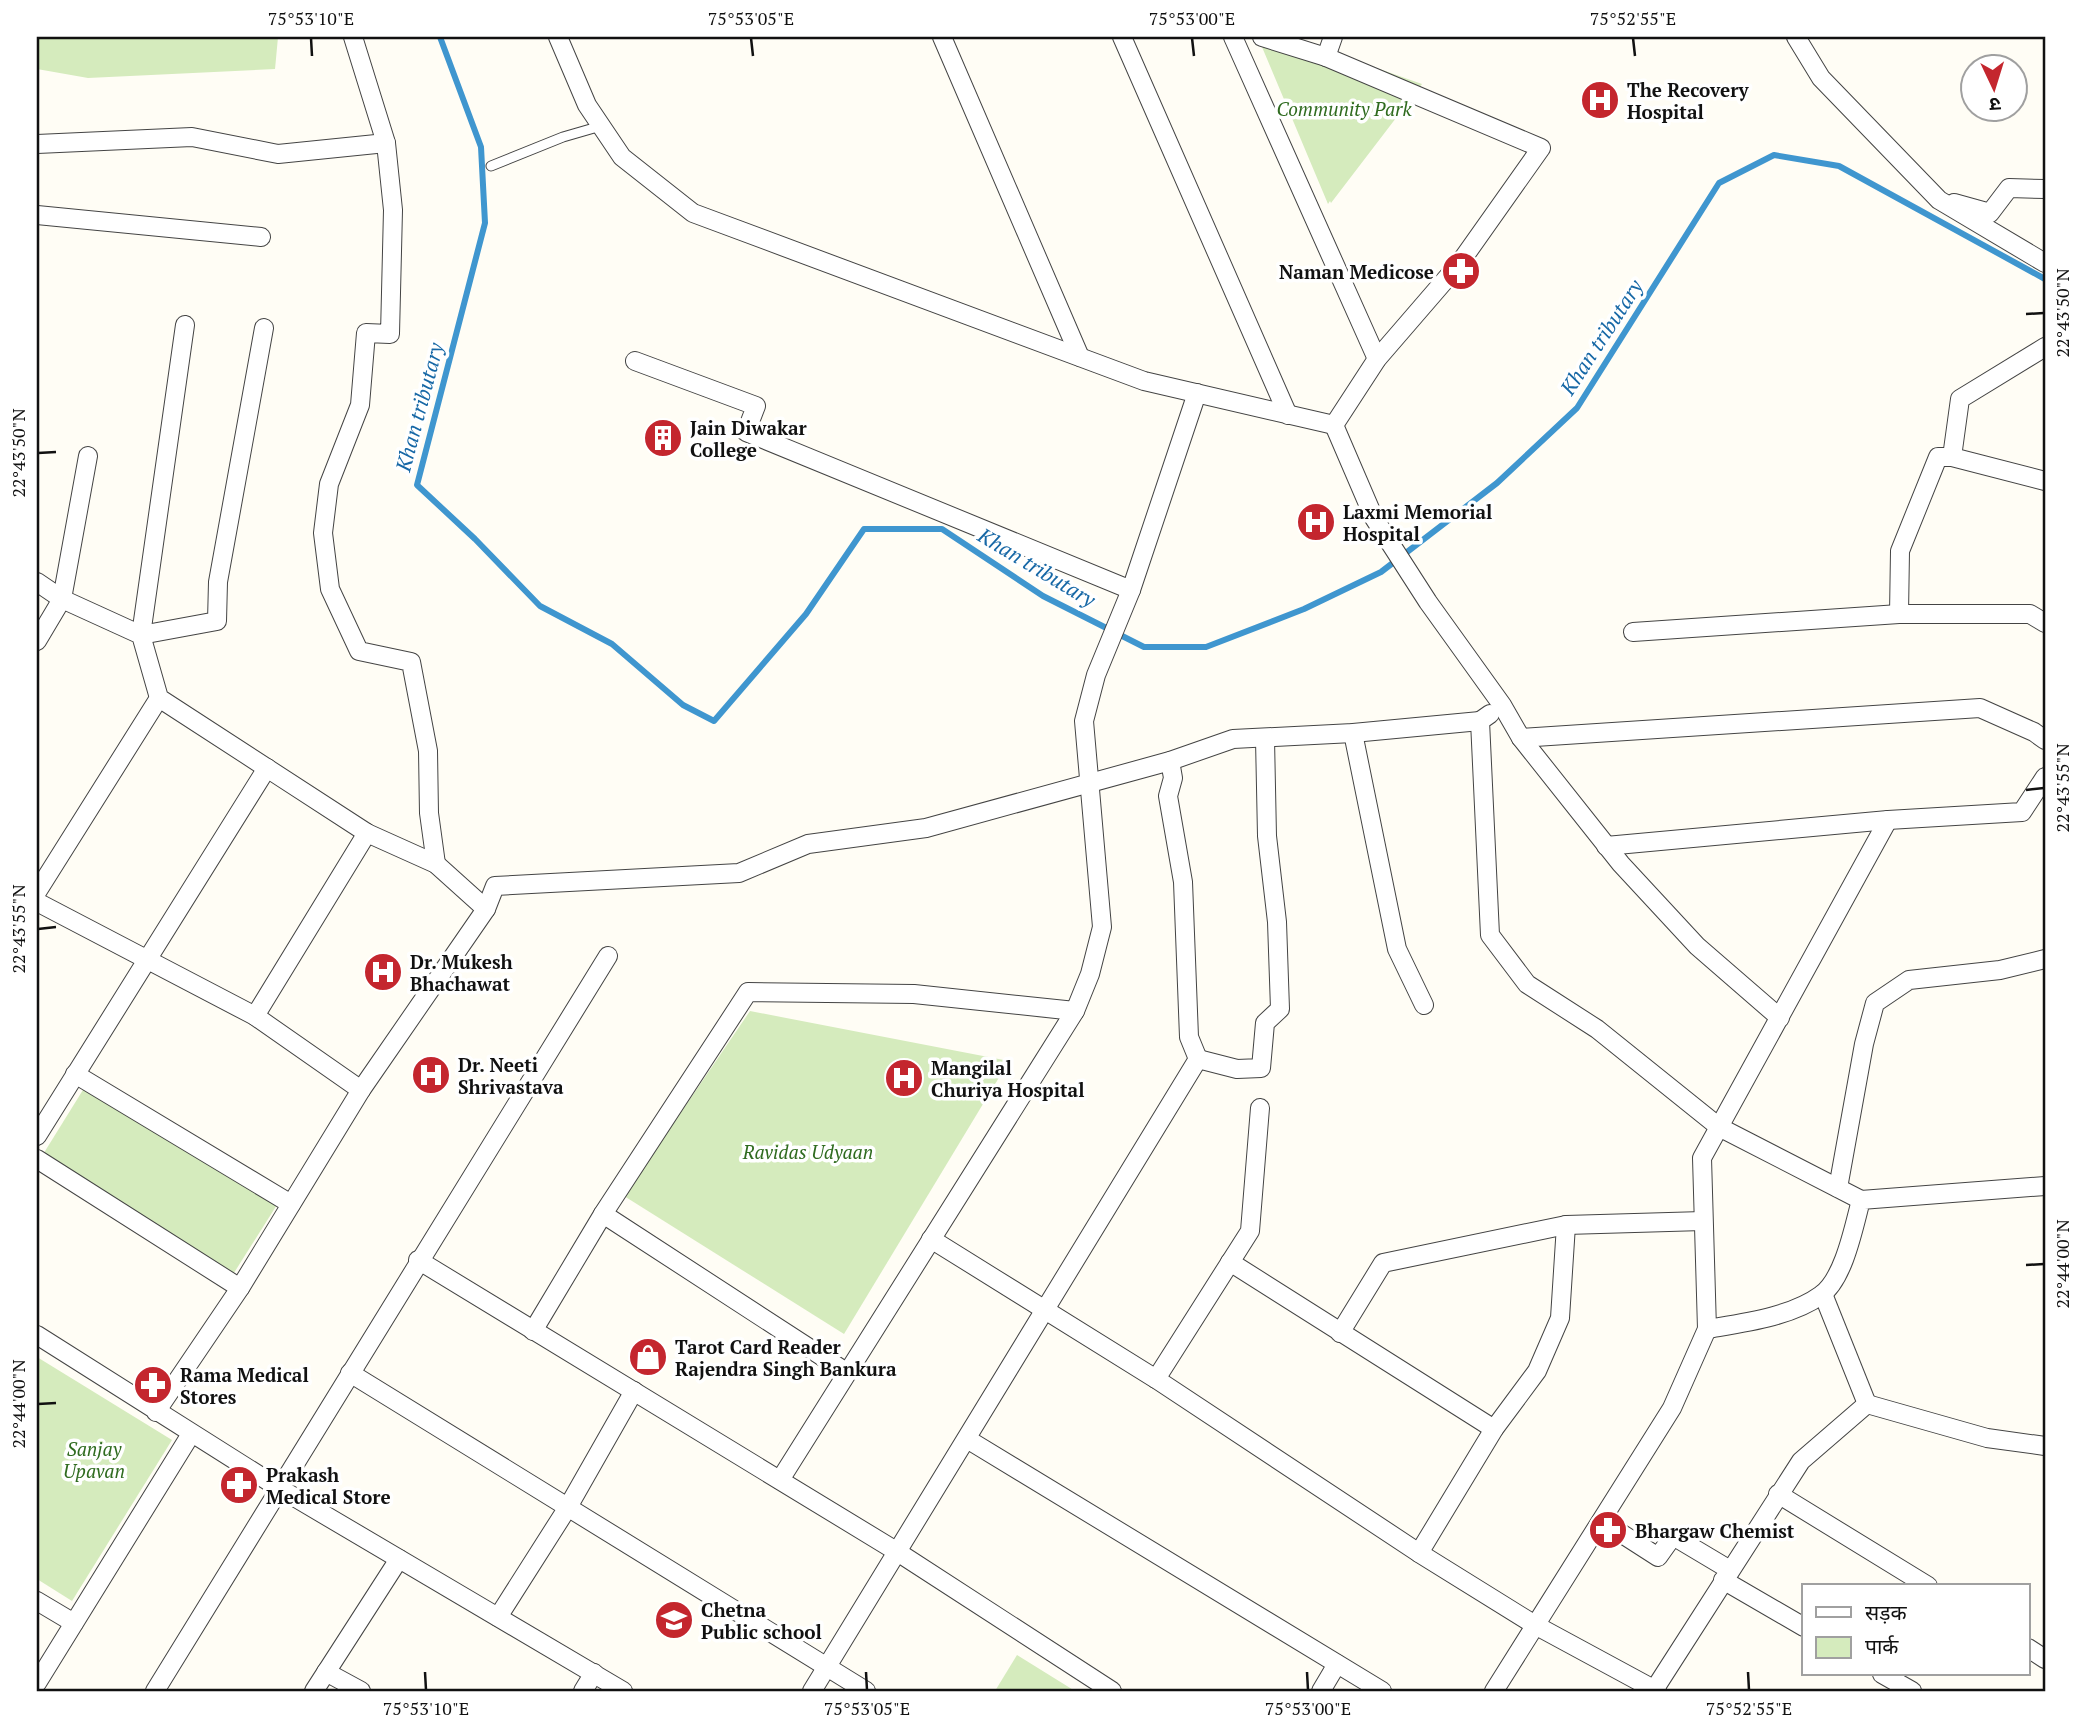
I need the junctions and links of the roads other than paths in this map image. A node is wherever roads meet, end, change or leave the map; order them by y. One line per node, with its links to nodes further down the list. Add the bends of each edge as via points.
1 (354, 37): 11 (street)
2 (558, 37): 10 (street)
3 (942, 37): 22 (street)
4 (1122, 37): 26 (street)
5 (1233, 37): 23 (street)
6 (1262, 37): 9 (street)
7 (1333, 37): 9 (street)
8 (1796, 37): 15 (street, via 1821,78)
9 (1325, 57): 23 (street, via 1541,148 1459,264)
10 (601, 126): 13 (lane); 22 (street, via 622,157 693,212)
11 (386, 143): 12 (street, via 278,154 192,137); 53 (street, via 393,209 390,334 366,333 360,405 329,484 323,533 330,589 359,651 411,662 428,751)
12 (37, 144)
13 (491, 166)
14 (2045, 189): 15 (street, via 2009,188 1990,212)
15 (1939, 200): 18 (street)
16 (37, 215): 17 (street)
17 (261, 237)
18 (2045, 263)
19 (185, 325): 37 (street)
20 (264, 328): 37 (street, via 218,582 217,621)
21 (2045, 347): 29 (street, via 1960,399)
22 (1080, 357): 25 (street)
23 (1377, 359): 27 (street)
24 (635, 361): 32 (street, via 756,406 746,432)
25 (1197, 393): 26 (street); 32 (street)
26 (1288, 415): 27 (street)
27 (1334, 425): 40 (street, via 1374,518)
28 (88, 456): 33 (street)
29 (1952, 457): 30 (street); 34 (street, via 1938,457 1900,551)
30 (2045, 481)
31 (37, 582): 33 (street)
32 (1128, 597): 49 (street, via 1102,659 1084,722)
33 (62, 599): 37 (street); 38 (street)
34 (1899, 614): 35 (street, via 2030,614); 36 (street)
35 (2045, 624)
36 (1633, 632)
37 (141, 635): 39 (street)
38 (37, 640)
39 (159, 698): 47 (street); 54 (street)
40 (1502, 705): 41 (street); 44 (street)
41 (1480, 722): 42 (street); 68 (street, via 1490,935 1527,984 1597,1028)
42 (1353, 733): 43 (street); 60 (street, via 1397,949)
43 (1265, 738): 46 (street, via 1233,740); 64 (street, via 1280,1009 1265,1023 1261,1068 1237,1069)
44 (1521, 738): 45 (street, via 1980,708); 52 (street)
45 (2045, 740)
46 (1170, 761): 49 (street); 64 (street, via 1173,778 1168,796 1183,882 1189,1037)
47 (267, 768): 51 (street); 58 (street)
48 (2045, 777): 50 (street, via 2022,812)
49 (1089, 783): 56 (street, via 926,828 808,845 739,873 495,886); 61 (street, via 1102,927)
50 (1888, 820): 52 (street); 63 (street)
51 (367, 832): 53 (street); 62 (street)
52 (1606, 846): 63 (street, via 1697,946)
53 (436, 864): 56 (street)
54 (37, 892)
55 (37, 902): 58 (street)
56 (486, 909): 66 (street)
57 (608, 956): 79 (street)
58 (146, 957): 62 (street); 65 (street)
59 (2045, 959): 72 (street, via 2000,970 1909,980 1875,1003)
60 (1424, 1005)
61 (1075, 1011): 75 (street, via 914,994 748,992); 78 (street)
62 (255, 1016): 66 (street)
63 (1780, 1018): 68 (street)
64 (1198, 1059): 83 (street)
65 (75, 1074): 69 (street); 74 (street)
66 (361, 1090): 74 (street)
67 (1260, 1108): 80 (street, via 1250,1231)
68 (1719, 1127): 72 (street); 76 (street, via 1702,1158)
69 (37, 1136)
70 (37, 1159): 81 (street)
71 (2045, 1186): 73 (street)
72 (1838, 1188): 73 (street)
73 (1861, 1200): 82 (street, via 1847,1256)
74 (291, 1204): 81 (street)
75 (603, 1214): 85 (street); 88 (street)
76 (1703, 1221): 77 (street); 84 (street)
77 (1566, 1225): 86 (street, via 1383,1263); 94 (street, via 1560,1318 1537,1371)
78 (931, 1239): 83 (street); 88 (street)
79 (418, 1260): 85 (street); 89 (street)
80 (1230, 1262): 86 (street); 90 (street)
81 (240, 1288): 93 (street)
82 (1823, 1294): 84 (street, via 1763,1321); 92 (street)
83 (1044, 1308): 90 (street); 96 (street)
84 (1707, 1329): 102 (street, via 1672,1408)
85 (533, 1331): 91 (street)
86 (1340, 1333): 94 (street)
87 (37, 1335): 93 (street)
88 (846, 1372): 98 (street)
89 (350, 1373): 99 (street); 101 (street)
90 (1156, 1379): 104 (street)
91 (634, 1391): 98 (street); 101 (street)
92 (1867, 1404): 97 (street, via 1987,1438); 100 (street, via 1801,1461)
93 (156, 1412): 95 (street)
94 (1494, 1429): 104 (street)
95 (191, 1434): 99 (street); 110 (street)
96 (967, 1439): 103 (street); 115 (street)
97 (2045, 1446)
98 (780, 1480): 103 (street)
99 (279, 1488): 105 (street); 122 (street)
100 (1778, 1494): 106 (street); 107 (street)
101 (568, 1507): 109 (street); 116 (street)
102 (1602, 1521): 106 (street, via 1658,1557 1673,1536); 111 (street)
103 (896, 1551): 116 (street); 129 (street)
104 (1419, 1553): 111 (street)
105 (400, 1559): 109 (street); 117 (street)
106 (1727, 1575): 112 (street); 121 (street)
107 (1925, 1584)
108 (37, 1601): 110 (street)
109 (498, 1617): 118 (street)
110 (74, 1623): 120 (street)
111 (1535, 1625): 121 (street); 132 (street)
112 (1802, 1626)
113 (2030, 1649): 114 (street)
114 (2045, 1659)
115 (1337, 1664): 130 (street); 131 (street)
116 (827, 1667): 127 (street); 128 (street)
117 (326, 1672): 123 (street); 124 (street)
118 (594, 1673): 125 (street); 126 (street)
119 (1886, 1676): 133 (street)
120 (37, 1683)
121 (1655, 1690)
122 (155, 1691)
123 (314, 1691)
124 (361, 1691)
125 (583, 1691)
126 (623, 1691)
127 (812, 1691)
128 (866, 1691)
129 (1112, 1691)
130 (1321, 1691)
131 (1382, 1691)
132 (1494, 1691)
133 (1912, 1691)

